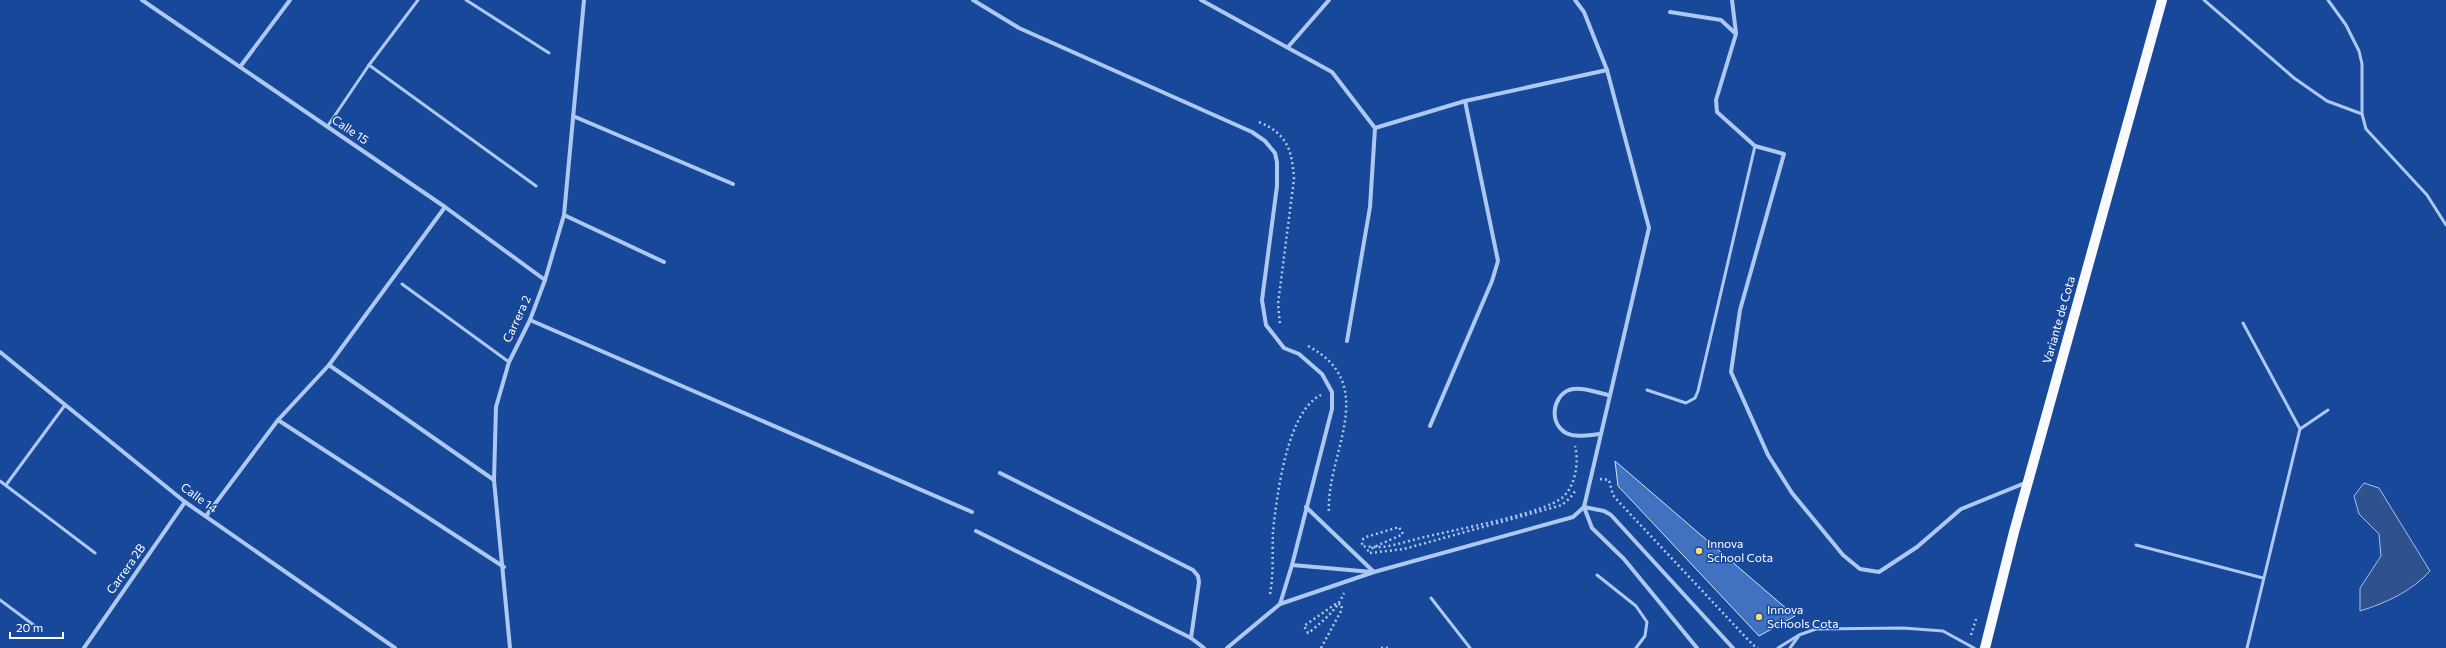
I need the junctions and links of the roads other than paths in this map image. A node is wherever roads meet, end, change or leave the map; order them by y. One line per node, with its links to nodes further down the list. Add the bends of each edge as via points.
1 (142, 0): 19 (street, Calle 15)
2 (290, 0): 19 (street)
3 (418, 0): 18 (lane)
4 (466, 0): 17 (lane)
5 (584, 0): 23 (street, Carrera 2)
6 (973, 0): 55 (street, via 1019,28 1252,132 1265,141 1275,153 1277,186 1262,300 1266,325 1284,348 1299,354 1322,374 1332,392 1332,409 1326,437)
7 (1200, 0): 16 (street)
8 (1329, 0): 16 (street)
9 (1575, 0): 20 (street, via 1584,12)
10 (1732, 0): 15 (street)
11 (2162, 0): 52 (main road, Variante de Cota)
12 (2204, 0): 22 (lane, via 2294,78 2327,101)
13 (2328, 0): 22 (lane, via 2346,25 2359,51 2362,64)
14 (1670, 12): 15 (street, via 1721,20)
15 (1736, 34): 26 (street, via 1716,100 1717,112)
16 (1288, 47): 25 (street, via 1332,72)
17 (549, 53)
18 (369, 65): 24 (lane); 28 (lane)
19 (240, 67): 24 (street, Calle 15)
20 (1607, 70): 21 (street); 42 (street, via 1649,228)
21 (1465, 101): 25 (street); 46 (street, via 1498,261 1492,281)
22 (2362, 114): 31 (lane, via 2366,129 2426,195)
23 (573, 116): 27 (street); 30 (street, Carrera 2)
24 (327, 127): 29 (street, Calle 15)
25 (1375, 128): 37 (street, via 1370,207)
26 (1755, 146): 41 (lane, via 1695,398 1686,404); 52 (street, via 1784,154 1740,310 1731,372 1768,455 1792,493 1843,555 1860,569 1879,572 1918,547 1961,509)
27 (733, 184)
28 (536, 186)
29 (445, 207): 33 (street, Calle 15); 40 (street)
30 (564, 215): 32 (street); 33 (street, Carrera 2)
31 (2446, 225)
32 (664, 262)
33 (545, 280): 35 (street, Carrera 2)
34 (402, 284): 39 (lane)
35 (530, 320): 39 (street, Carrera 2); 57 (street)
36 (2243, 323): 47 (lane)
37 (1347, 341)
38 (0, 352): 43 (street, Calle 14)
39 (508, 362): 50 (street, Carrera 2, via 496,407)
40 (329, 365): 45 (street); 50 (street)
41 (1647, 390)
42 (1609, 395): 48 (street); 48 (street, via 1583,389 1570,390 1559,397 1554,410 1556,423 1566,433 1579,436)
43 (66, 404): 53 (lane); 54 (street, Calle 14)
44 (2328, 410): 47 (lane)
45 (278, 420): 58 (street); 63 (street)
46 (1430, 426)
47 (2300, 428): 66 (lane)
48 (1600, 434): 56 (street)
49 (1000, 473): 72 (street, via 1193,570 1199,582)
50 (494, 480): 63 (street, Carrera 2)
51 (0, 481): 53 (lane)
52 (2028, 482): 85 (main road, Variante de Cota)
53 (6, 485): 61 (lane)
54 (185, 502): 58 (street, Calle 14); 73 (street, Carrera 2B)
55 (1306, 507): 62 (street); 64 (street)
56 (1584, 507): 64 (street, via 1573,517); 80 (street, via 1592,528 1624,559); 81 (street, via 1611,515)
57 (972, 512)
58 (206, 516): 74 (street, Calle 14)
59 (976, 531): 72 (street)
60 (2136, 545): 66 (lane)
61 (95, 553)
62 (1292, 564): 64 (street); 69 (street)
63 (504, 567): 75 (street, Carrera 2)
64 (1374, 572): 69 (street)
65 (1597, 575): 79 (lane, via 1636,606 1647,622 1645,636)
66 (2263, 578): 86 (lane)
67 (1431, 598): 78 (lane)
68 (0, 600): 70 (lane)
69 (1280, 604): 77 (street)
70 (39, 629)
71 (1799, 635): 82 (lane); 83 (lane); 84 (lane, via 1816,629 1922,629 1943,631)
72 (1191, 638): 76 (street)
73 (84, 648)
74 (395, 648)
75 (510, 648)
76 (1204, 648)
77 (1228, 648)
78 (1470, 648)
79 (1636, 648)
80 (1697, 648)
81 (1734, 648)
82 (1778, 648)
83 (1790, 648)
84 (1974, 648)
85 (1985, 648)
86 (2247, 648)

